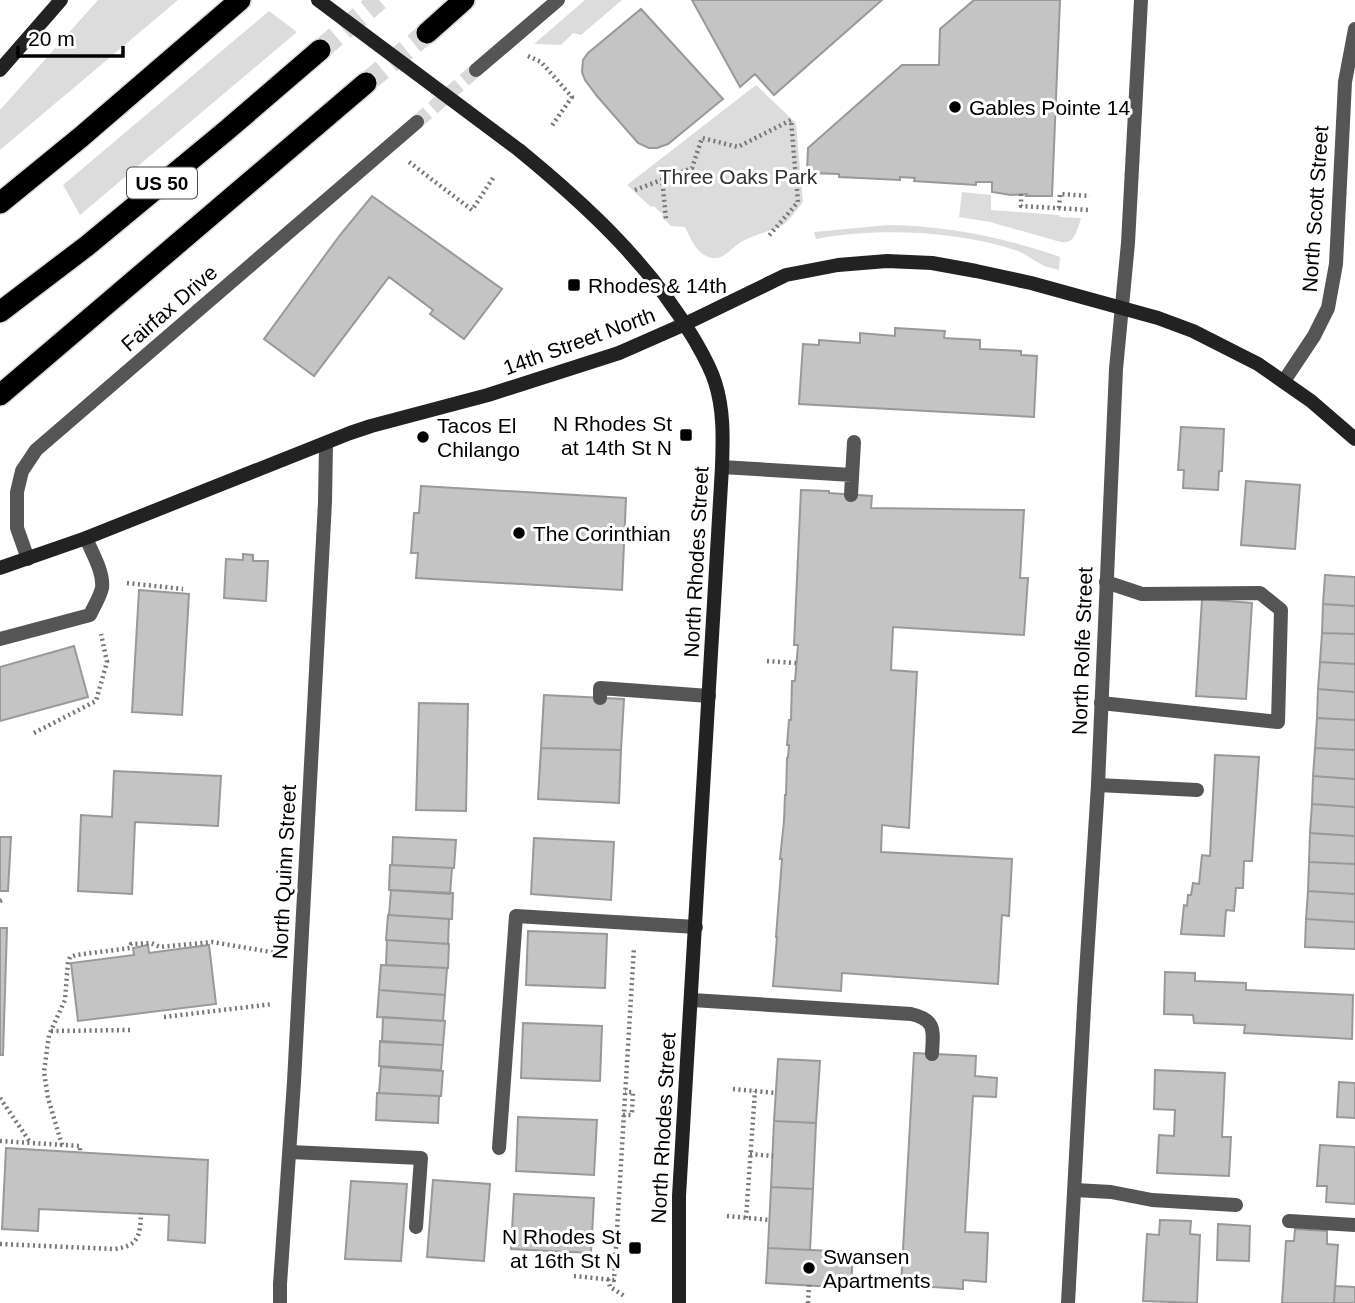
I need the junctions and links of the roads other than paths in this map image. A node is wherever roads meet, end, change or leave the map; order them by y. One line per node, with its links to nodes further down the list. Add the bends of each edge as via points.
1 (61, 0): 10 (street)
2 (240, 0): 14 (highway)
3 (318, 0): 17 (street, North Rhodes Street, bridge, via 572,193 641,265)
4 (464, 0): 8 (highway)
5 (558, 0): 11 (street)
6 (1141, 0): 15 (street, North Rolfe Street)
7 (1355, 29): 18 (street, North Scott Street, via 1345,82 1336,264 1328,309)
8 (427, 33)
9 (320, 50): 16 (highway, US 50, via 88,245)
10 (0, 69)
11 (476, 70)
12 (366, 83): 19 (highway)
13 (417, 122): 27 (street, Fairfax Drive, via 36,450 22,471 18,492 17,528)
14 (0, 203)
15 (1121, 307): 17 (street, 14th Street North, via 960,268 868,262 786,275); 18 (street, 14th Street North, via 1193,331); 29 (street, North Rolfe Street)
16 (0, 312)
17 (685, 324): 22 (street, 14th Street North, via 583,366 371,426); 23 (street, North Rhodes Street, via 718,392)
18 (1284, 381): 20 (street, 14th Street North)
19 (0, 395)
20 (1355, 439)
21 (854, 442): 24 (street)
22 (326, 444): 26 (street, 14th Street North); 40 (street, North Quinn Street)
23 (722, 467): 24 (street); 31 (street, North Rhodes Street)
24 (852, 475): 25 (street)
25 (851, 495)
26 (86, 538): 27 (street, 14th Street North); 30 (street, via 102,582 90,615)
27 (28, 559): 28 (street, 14th Street North)
28 (0, 568)
29 (1106, 582): 33 (street, North Rolfe Street); 33 (street, via 1142,594 1260,593 1281,610 1278,722)
30 (0, 639)
31 (709, 696): 32 (street, via 600,688); 36 (street, North Rhodes Street)
32 (600, 698)
33 (1101, 703): 34 (street, North Rolfe Street)
34 (1098, 785): 35 (street); 41 (street, North Rolfe Street)
35 (1196, 790)
36 (696, 927): 37 (street, North Rhodes Street); 39 (street, via 516,916)
37 (692, 1000): 38 (street, via 911,1014 931,1024); 47 (street, North Rhodes Street, via 679,1196)
38 (932, 1054)
39 (499, 1148)
40 (290, 1152): 45 (street, via 421,1158); 46 (street, North Quinn Street)
41 (1074, 1189): 42 (street); 48 (street, North Rolfe Street)
42 (1236, 1205)
43 (1289, 1221): 44 (street)
44 (1355, 1225)
45 (416, 1227)
46 (280, 1303)
47 (678, 1303)
48 (1068, 1303)

